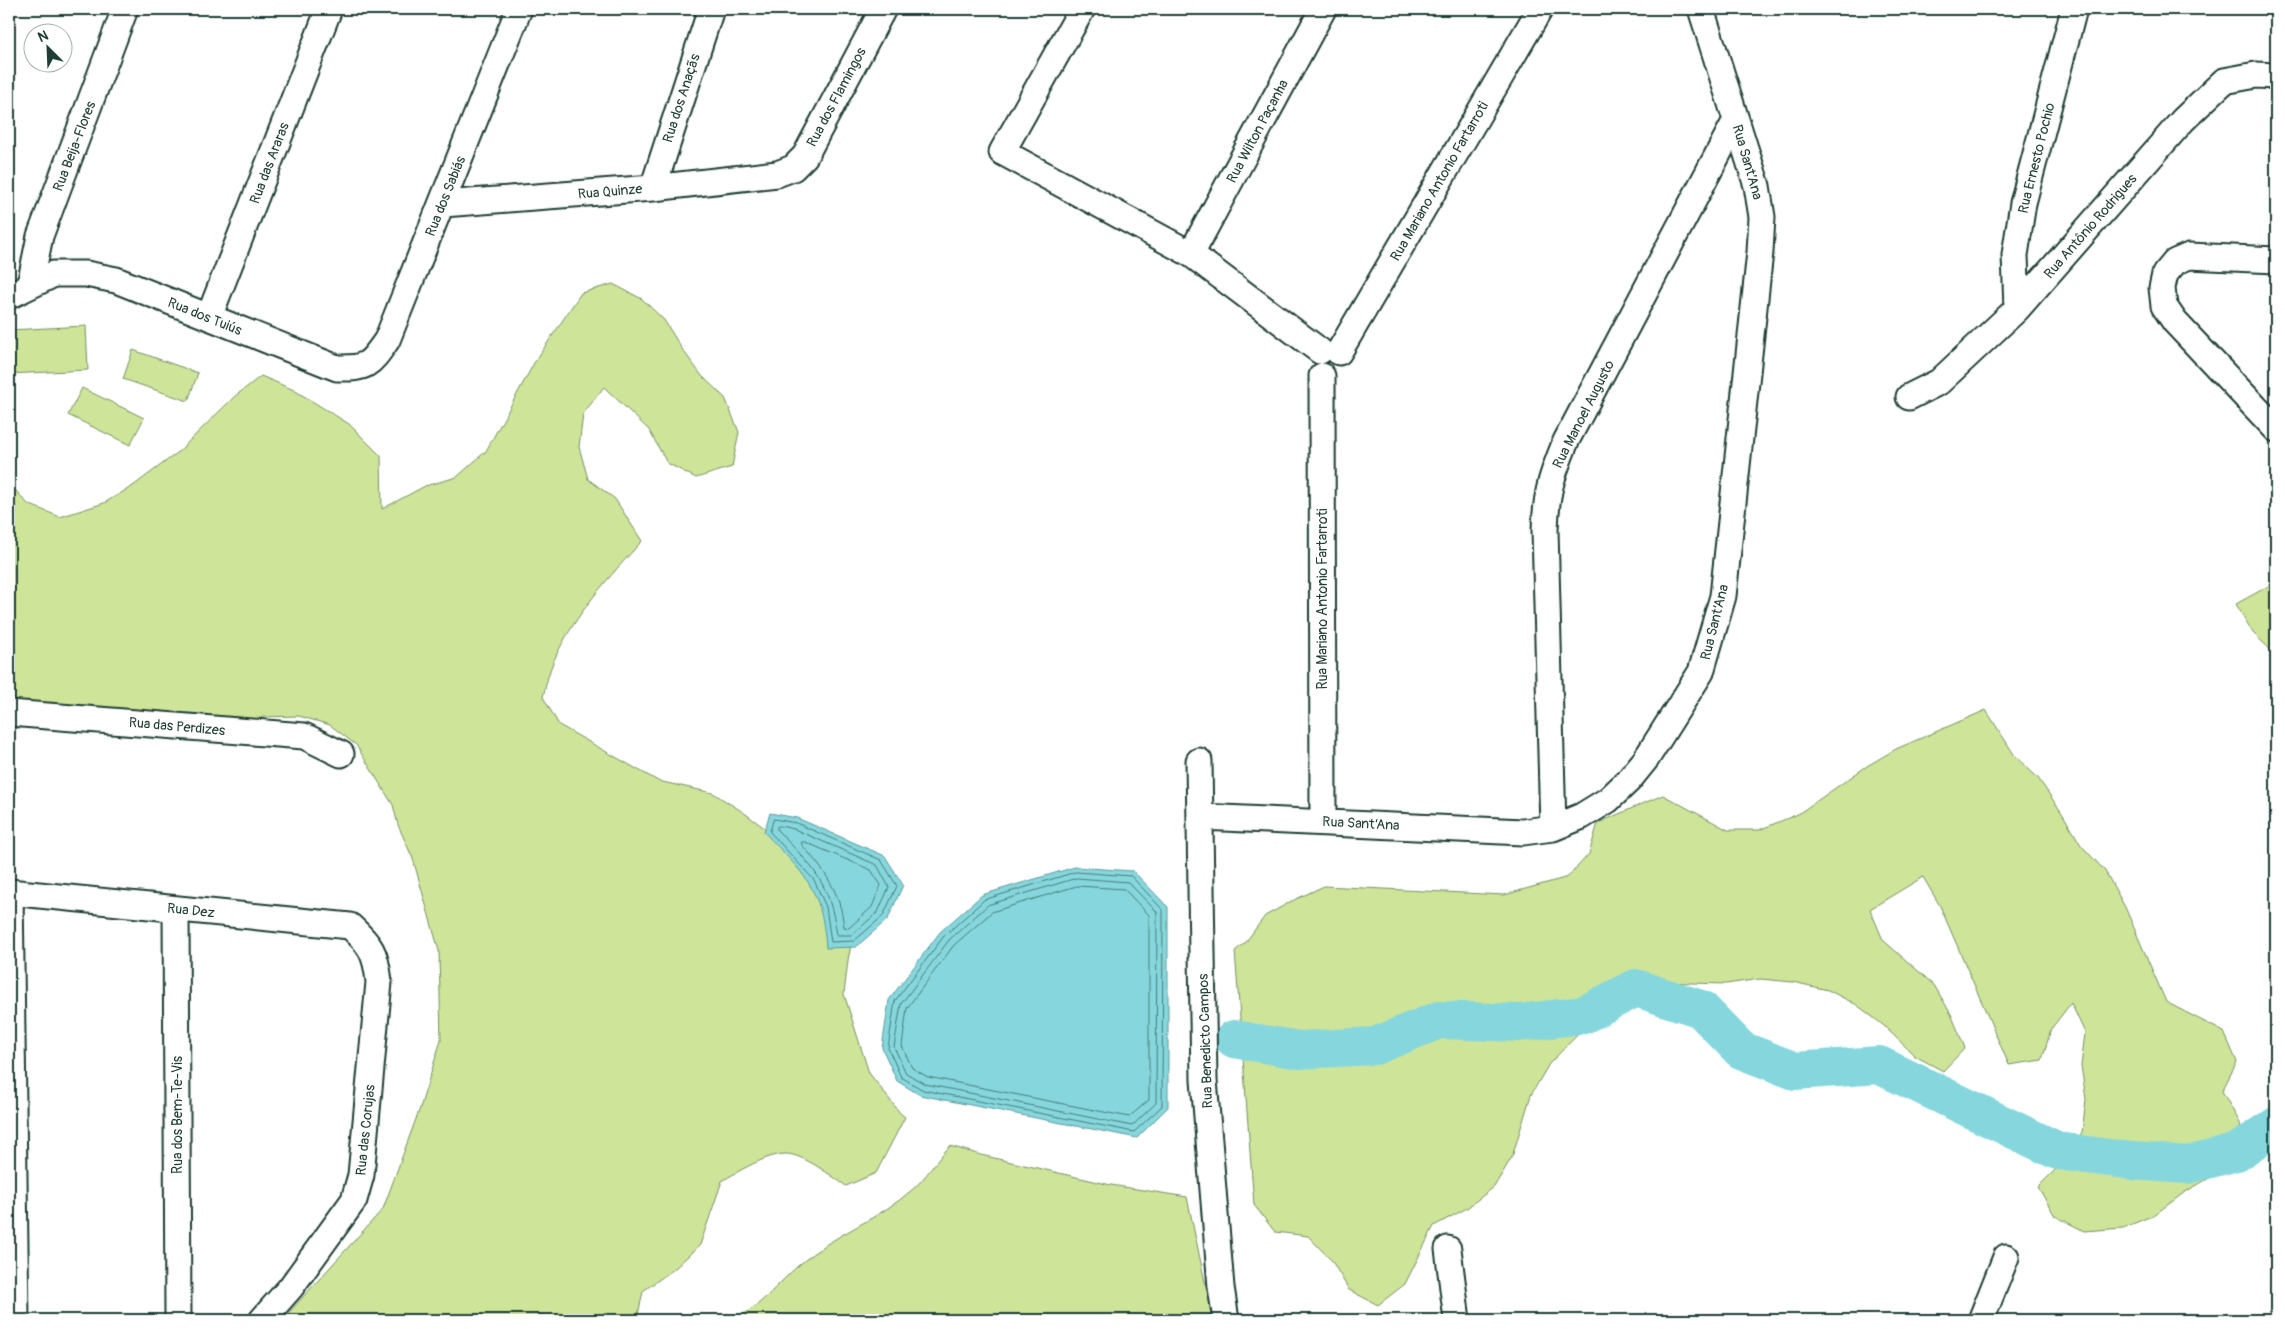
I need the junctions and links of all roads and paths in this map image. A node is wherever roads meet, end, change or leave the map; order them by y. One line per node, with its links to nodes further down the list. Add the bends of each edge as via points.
1 (125, 9): 18 (street, Rua Beija-Flores)
2 (329, 9): 20 (street, Rua das Araras)
3 (519, 9): 15 (street, Rua dos Sabiás)
4 (711, 9): 14 (street, Rua dos Anaçãs)
5 (883, 9): 13 (street, Rua dos Flamingos, via 805,156 793,168)
6 (1082, 9): 16 (street, via 1002,152)
7 (1323, 9): 16 (street, Rua Wilton Paçanha)
8 (1540, 9): 21 (street, Rua Mariano Antonio Fartarroti)
9 (1701, 9): 12 (street, Rua Sant’Ana)
10 (2074, 9): 19 (street, Rua Ernesto Pochio, via 2023,203 2014,255)
11 (2276, 76): 19 (street, Rua Antônio Rodrigues, via 2256,75 2224,81 2183,120)
12 (1736, 120): 30 (street, Rua Manoel Augusto, via 1566,441 1552,475 1546,500 1545,530); 30 (street, Rua Sant’Ana, via 1757,186 1762,216 1721,605 1701,672 1646,759 1608,800)
13 (777, 174): 14 (street, Rua Quinze)
14 (653, 188): 15 (street, Rua Quinze)
15 (443, 204): 22 (street, Rua dos Sabiás, via 388,340 371,363)
16 (1191, 254): 21 (street)
17 (2276, 260): 24 (street, via 2189,256 2175,262 2165,274 2162,288 2164,306 2175,322)
18 (19, 291): 20 (street, Rua dos Tuiús, via 54,274 86,274 116,280)
19 (2017, 309): 23 (street, Rua Antônio Rodrigues, via 1946,376)
20 (209, 317): 22 (street, Rua dos Tuiús, via 337,368)
21 (1330, 352): 29 (street, Rua Mariano Antonio Fartarroti, via 1343,358 1344,367 1340,373 1328,378 1322,376)
22 (354, 369)
23 (1909, 397)
24 (2276, 429)
25 (9, 713): 26 (street, Rua das Perdizes, via 304,736)
26 (341, 754)
27 (1199, 761): 28 (street, Rua Benedicto Campos)
28 (1201, 817): 29 (street, Rua Sant’Ana); 39 (street, Rua Benedicto Campos, via 1204,1080)
29 (1322, 821): 30 (street, Rua Sant’Ana, via 1522,832)
30 (1553, 828)
31 (10, 892): 32 (street, Rua Dez); 36 (street)
32 (176, 909): 33 (street, Rua Dez, via 350,926); 37 (street, Rua dos Bem-Te-Vis)
33 (367, 942): 38 (street, Rua das Corujas, via 377,959 379,982 362,1175 354,1200 291,1287)
34 (1448, 1249): 40 (street)
35 (2006, 1257): 41 (street)
36 (16, 1320)
37 (178, 1320)
38 (262, 1320)
39 (1226, 1320)
40 (1457, 1320)
41 (1981, 1320)

